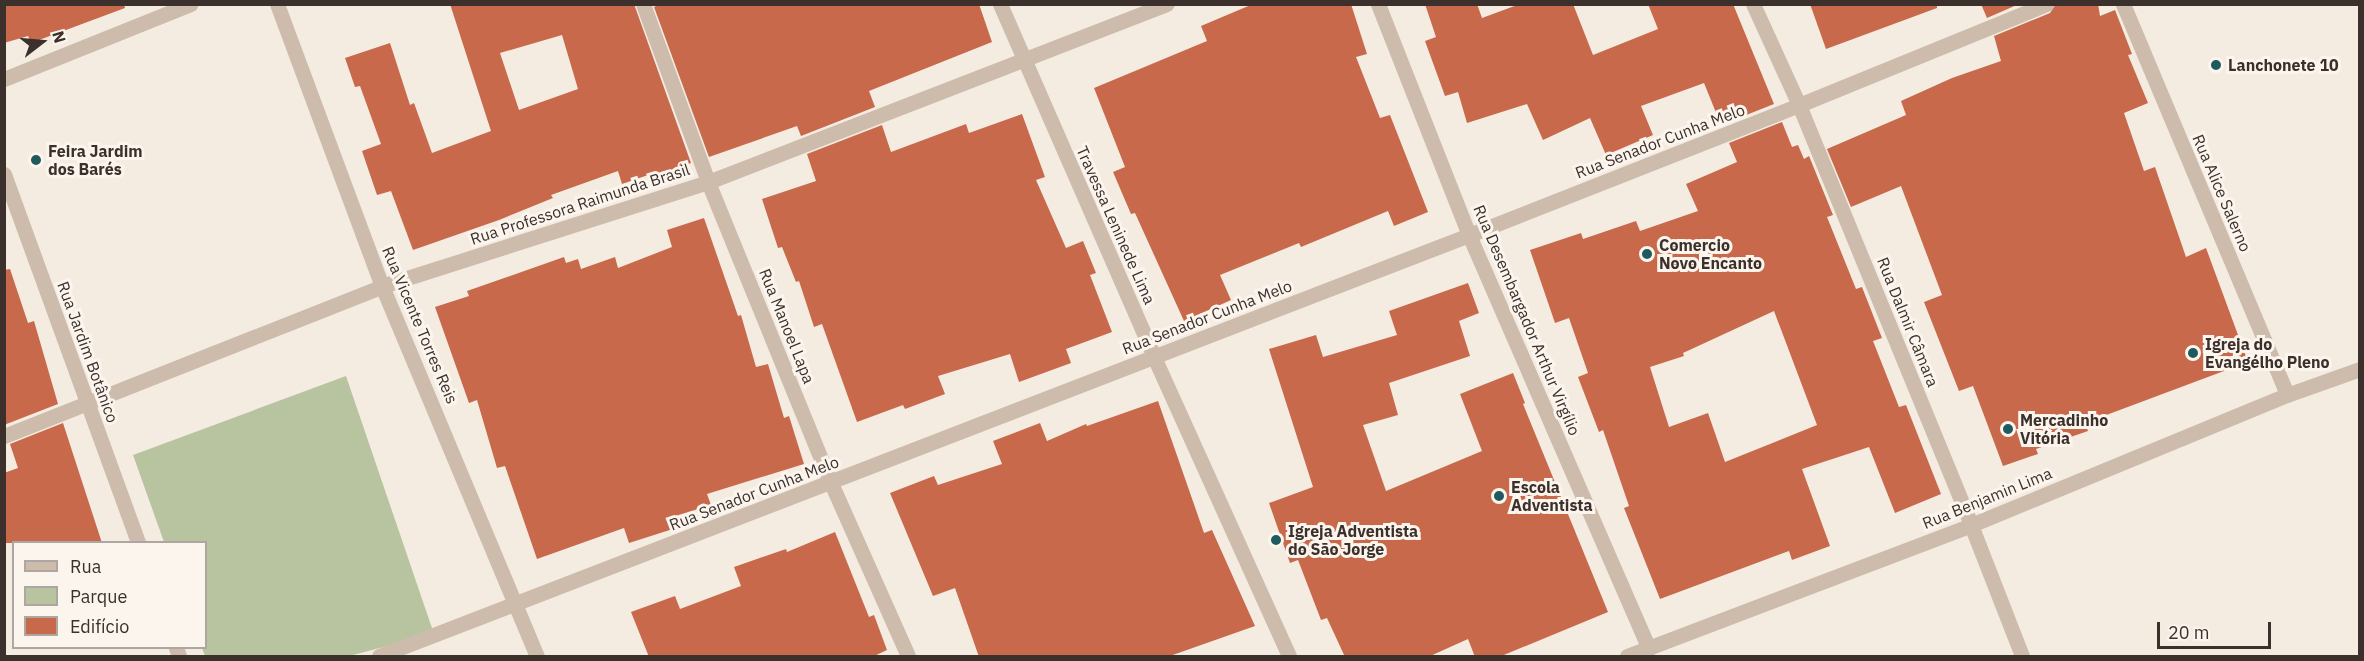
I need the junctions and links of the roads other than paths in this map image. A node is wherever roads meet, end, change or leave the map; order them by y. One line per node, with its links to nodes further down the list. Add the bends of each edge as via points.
1 (191, 4): 11 (street)
2 (277, 4): 16 (street, Rua Vicente Torres Reis)
3 (643, 4): 14 (street, Rua Manoel Lapa)
4 (1000, 4): 10 (street, Travessa Leninede Lima)
5 (1167, 4): 10 (street, Rua Professora Raimunda Brasil)
6 (1378, 4): 15 (street, Rua Desembargador Arthur Virgílio)
7 (1753, 4): 12 (street, Rua Dalmir Câmara)
8 (2046, 4): 12 (street, Rua Senador Cunha Melo)
9 (2123, 4): 19 (street, Rua Alice Salerno)
10 (1024, 60): 14 (street, Rua Professora Raimunda Brasil); 17 (street, Travessa Leninede Lima)
11 (4, 79)
12 (1799, 105): 15 (street, Rua Senador Cunha Melo); 23 (street, Rua Dalmir Câmara)
13 (4, 174): 20 (street, Rua Jardim Botânico)
14 (708, 182): 16 (street, Rua Professora Raimunda Brasil); 22 (street, Rua Manoel Lapa)
15 (1469, 235): 17 (street, Rua Senador Cunha Melo); 26 (street, Rua Desembargador Arthur Virgílio)
16 (382, 286): 20 (street, Rua Professora Raimunda Brasil); 25 (street, Rua Vicente Torres Reis, via 472,496)
17 (1154, 357): 22 (street, Rua Senador Cunha Melo); 30 (street, Travessa Leninede Lima)
18 (2360, 369): 19 (street, Rua Benjamin Lima)
19 (2287, 395): 23 (street, Rua Benjamin Lima)
20 (87, 402): 21 (street, Rua Professora Raimunda Brasil); 24 (street, Rua Jardim Botânico)
21 (4, 436)
22 (831, 483): 25 (street, Rua Senador Cunha Melo); 29 (street, Rua Manoel Lapa)
23 (1971, 525): 26 (street, Rua Benjamin Lima); 32 (street, Rua Dalmir Câmara)
24 (137, 541)
25 (514, 606): 27 (street, Rua Senador Cunha Melo); 28 (street, Rua Vicente Torres Reis)
26 (1649, 648): 31 (street, Rua Benjamin Lima)
27 (379, 657)
28 (537, 657)
29 (908, 657)
30 (1289, 657)
31 (1626, 657)
32 (2022, 657)

